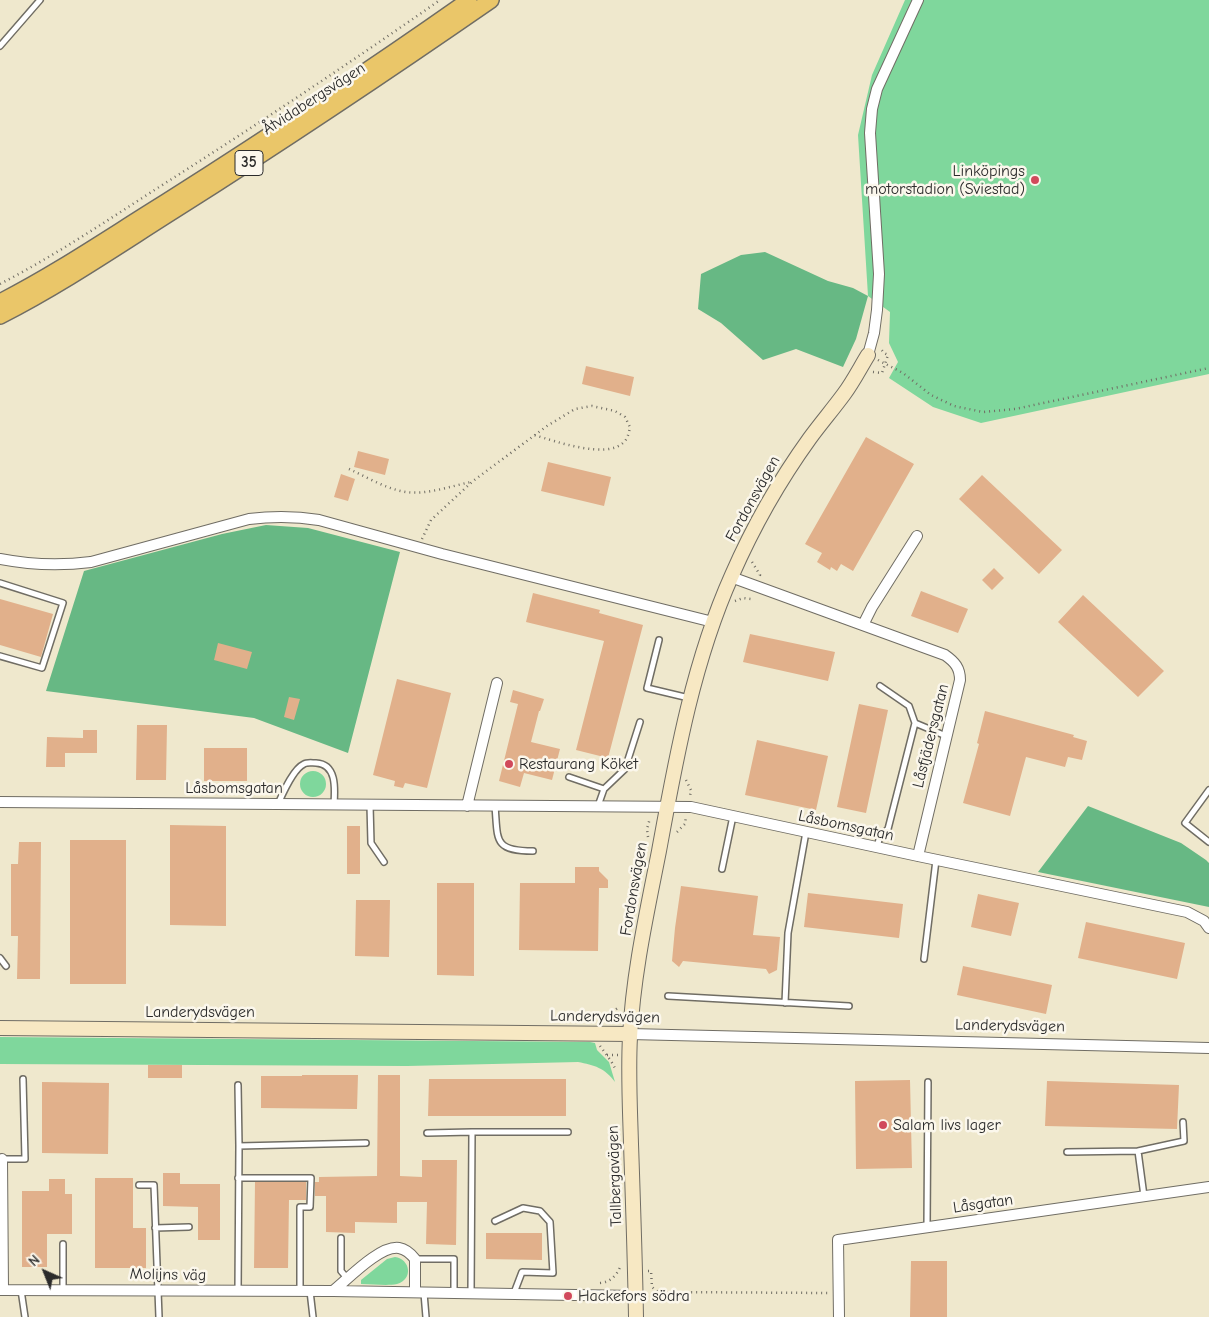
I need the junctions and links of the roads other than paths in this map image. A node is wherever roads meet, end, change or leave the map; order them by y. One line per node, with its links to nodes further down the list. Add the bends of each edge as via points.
1 (40, 0): 5 (lane)
2 (470, 0): 6 (main road, Åtvidabergsvägen / 35, via 236,157)
3 (491, 0): 7 (main road, Åtvidabergsvägen / 35, via 242,167 70,276)
4 (918, 0): 8 (street, Fordonsvägen, via 877,89 872,109 870,133 879,274 878,310)
5 (0, 46)
6 (0, 302)
7 (0, 316)
8 (868, 355): 11 (street, Fordonsvägen, via 846,392 810,437 784,477 757,522)
9 (917, 536): 14 (street)
10 (0, 559): 13 (street, via 67,565 91,562 249,519 298,516)
11 (731, 577): 13 (street, Fordonsvägen); 14 (street, Låsfjädersgatan)
12 (0, 583): 16 (lane, via 63,603 42,668)
13 (713, 622): 19 (street, Fordonsvägen)
14 (863, 625): 22 (street, Låsfjädersgatan, via 945,655 957,665 960,680)
15 (659, 640): 19 (lane, via 647,688)
16 (0, 656)
17 (497, 682): 30 (street)
18 (880, 686): 21 (lane, via 909,706)
19 (691, 698): 33 (street, Fordonsvägen)
20 (640, 722): 24 (lane, via 625,769)
21 (915, 723): 22 (lane); 37 (lane, via 888,829 880,836)
22 (947, 736): 39 (street, Låsfjädersgatan)
23 (569, 777): 24 (lane)
24 (604, 789): 32 (lane)
25 (1209, 790): 36 (lane, via 1185,823)
26 (0, 802): 27 (street, Låsbomsgatan)
27 (278, 804): 28 (street, Låsbomsgatan); 28 (lane, via 298,769 312,762 326,766 330,772 335,787)
28 (334, 805): 29 (street, Låsbomsgatan)
29 (370, 805): 30 (street, Låsbomsgatan); 41 (lane, via 370,843)
30 (467, 806): 31 (street, Låsbomsgatan)
31 (495, 806): 32 (street, Låsbomsgatan); 38 (lane, via 498,840 504,847 515,851)
32 (598, 806): 33 (street, Låsbomsgatan)
33 (667, 807): 34 (street, Låsbomsgatan, via 687,807); 51 (street, Fordonsvägen, via 646,917)
34 (733, 816): 35 (street, Låsbomsgatan); 42 (lane)
35 (806, 832): 37 (street, Låsbomsgatan); 48 (lane, via 788,933)
36 (1209, 842)
37 (877, 848): 39 (street, Låsbomsgatan)
38 (533, 850)
39 (918, 856): 40 (street, Låsbomsgatan)
40 (936, 860): 43 (street, Låsbomsgatan, via 1188,912); 45 (lane)
41 (384, 862)
42 (722, 869)
43 (1208, 923)
44 (0, 958): 46 (lane)
45 (924, 959)
46 (6, 966)
47 (668, 996): 48 (lane)
48 (785, 1003): 49 (lane)
49 (849, 1006)
50 (0, 1028): 51 (street, Landerydsvägen)
51 (630, 1034): 52 (street, Landerydsvägen); 88 (street, Tallbergavägen)
52 (1209, 1048)
53 (23, 1079): 64 (lane, via 25,1159)
54 (928, 1082): 72 (lane)
55 (238, 1085): 61 (lane)
56 (1183, 1122): 62 (lane, via 1184,1141)
57 (472, 1132): 58 (lane); 59 (lane); 86 (lane)
58 (568, 1132)
59 (427, 1133)
60 (366, 1143): 61 (lane)
61 (239, 1146): 65 (lane)
62 (1138, 1151): 63 (lane); 68 (lane)
63 (1067, 1152)
64 (1, 1159): 79 (street, Molijns väg)
65 (238, 1178): 81 (lane); 82 (lane, via 310,1178 310,1207 300,1207)
66 (139, 1185): 71 (lane, via 154,1185)
67 (1209, 1187): 68 (street, Låsgatan)
68 (1144, 1196): 72 (street, Låsgatan)
69 (495, 1220): 87 (lane, via 523,1208 540,1211 550,1222 553,1273 522,1272)
70 (189, 1227): 71 (lane)
71 (155, 1228): 78 (lane)
72 (927, 1228): 94 (street, Låsgatan, via 838,1240)
73 (341, 1238): 76 (lane, via 341,1271)
74 (63, 1244): 77 (lane)
75 (415, 1259): 76 (street, via 400,1248 390,1248 380,1252); 84 (street); 85 (lane, via 454,1259)
76 (348, 1279): 83 (street)
77 (63, 1289): 78 (street, Molijns väg); 80 (street, Molijns väg)
78 (158, 1289): 81 (street, Molijns väg); 90 (lane)
79 (2, 1290): 80 (street, Molijns väg)
80 (21, 1290): 89 (lane)
81 (238, 1291): 82 (street, Molijns väg)
82 (305, 1291): 83 (street, Molijns väg); 91 (lane)
83 (333, 1291): 84 (street, Molijns väg)
84 (420, 1292): 85 (street, Molijns väg); 92 (lane)
85 (454, 1292): 86 (street, Molijns väg)
86 (471, 1292): 87 (street, Molijns väg)
87 (514, 1294): 88 (street, Molijns väg)
88 (636, 1296): 93 (street, Tallbergavägen)
89 (25, 1317)
90 (159, 1317)
91 (313, 1317)
92 (426, 1317)
93 (636, 1317)
94 (839, 1317)

